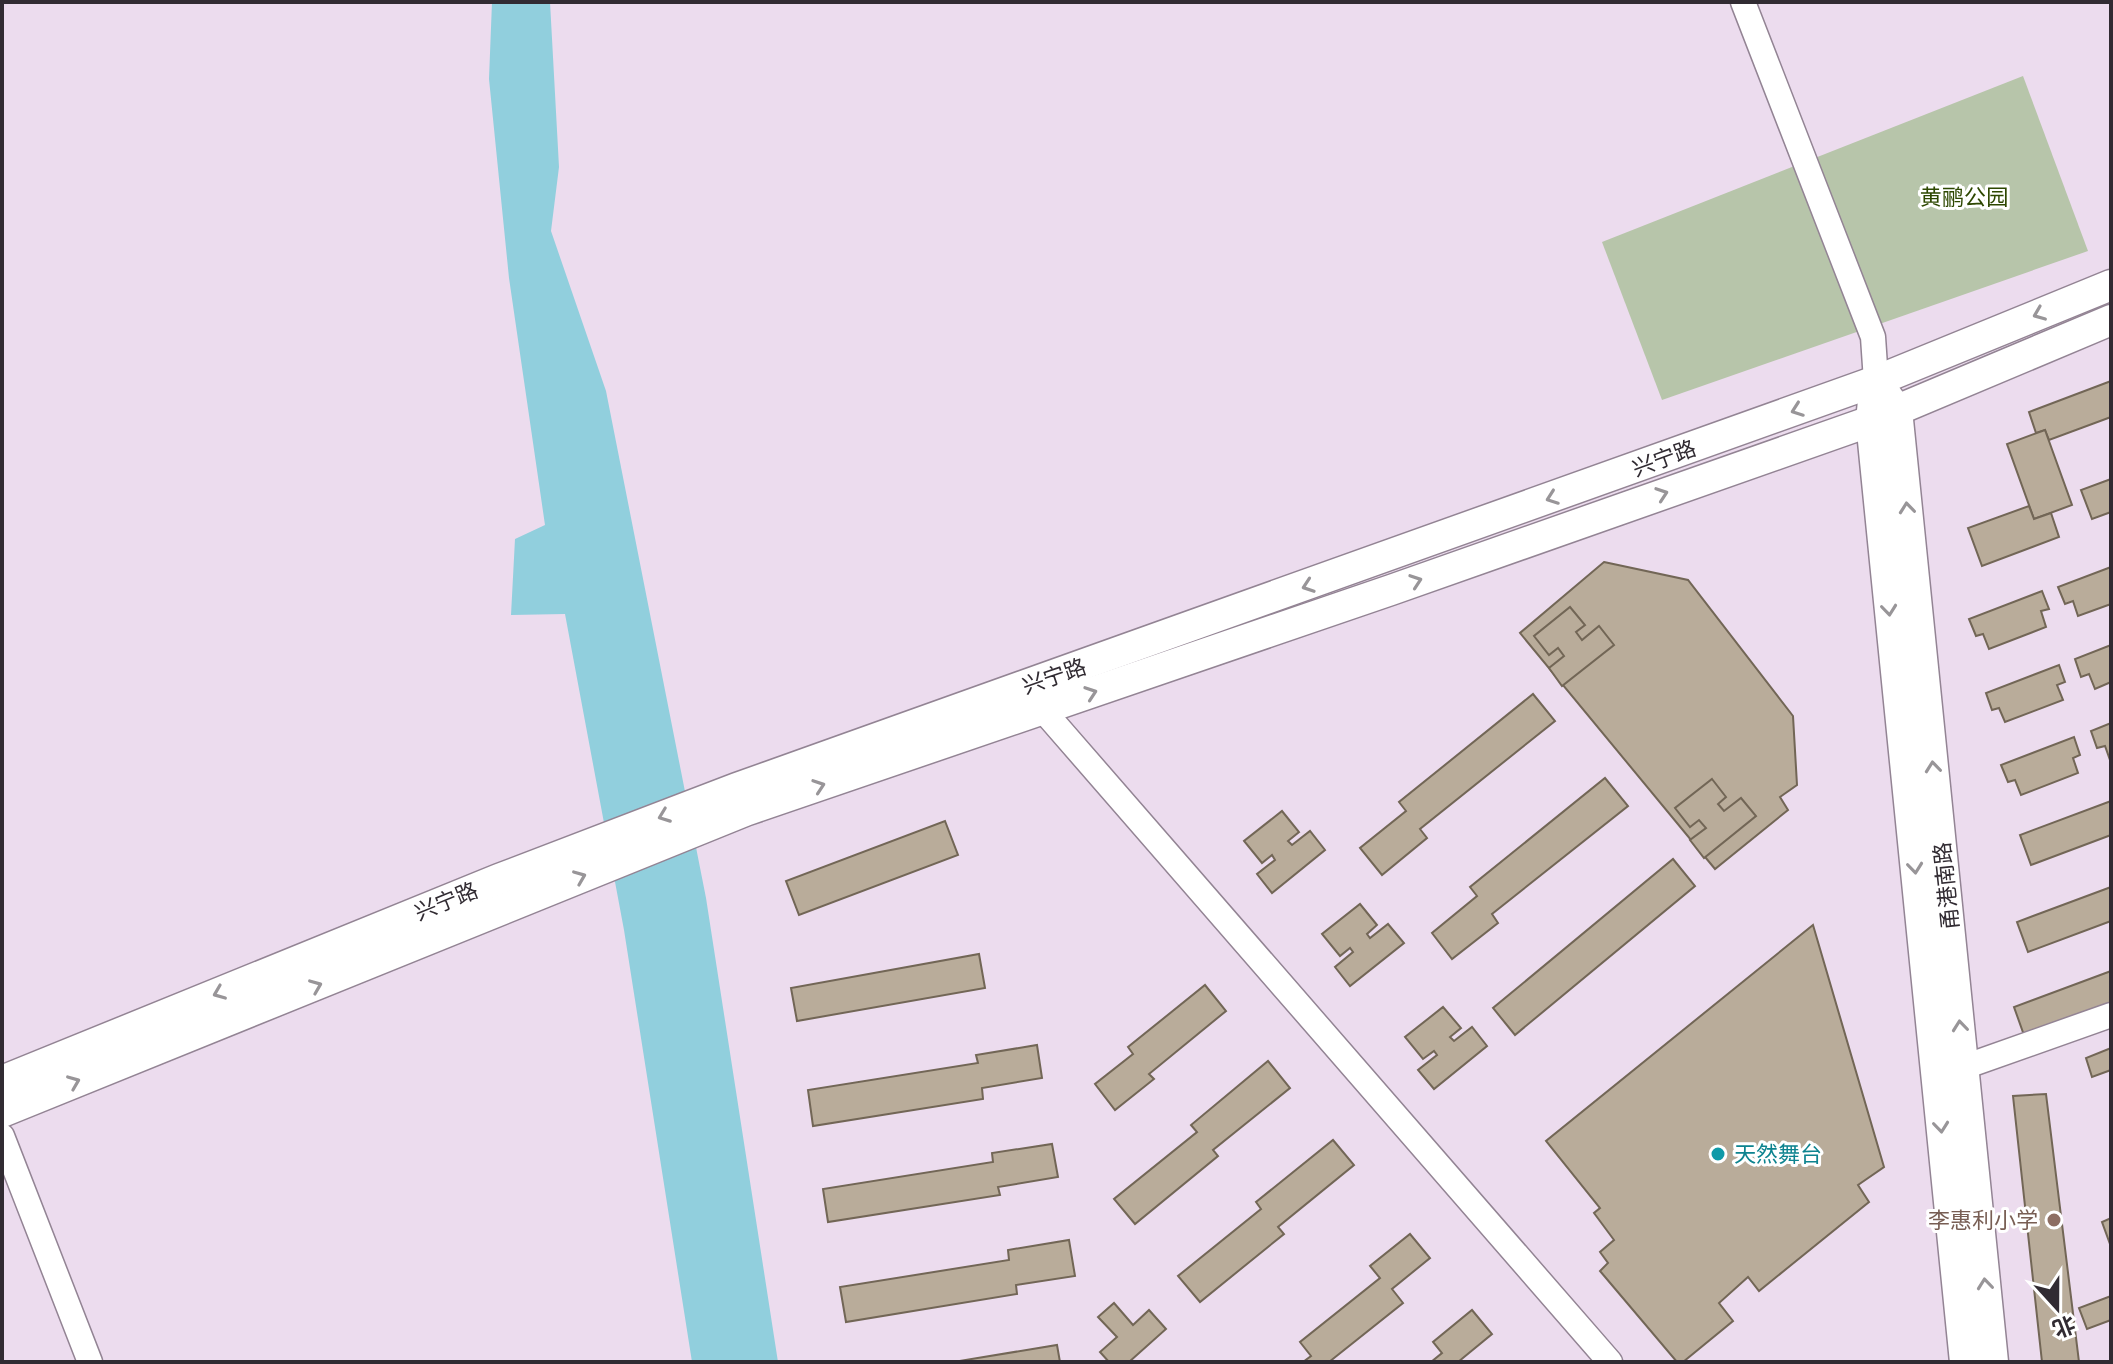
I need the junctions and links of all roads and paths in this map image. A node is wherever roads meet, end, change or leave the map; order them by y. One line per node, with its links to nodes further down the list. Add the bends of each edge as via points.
1 (1743, 2): 4 (street, via 1873,337)
2 (2111, 285): 4 (main road, 兴宁路, one-way to 4)
3 (2111, 320): 5 (main road, 兴宁路)
4 (1876, 381): 5 (main road); 7 (main road, 兴宁路, one-way to 7)
5 (1884, 416): 6 (main road, 兴宁路, one-way to 5); 10 (main road, 甬港南路, one-way to 5); 16 (main road, 甬港南路, one-way to 16)
6 (1042, 709): 7 (main road, 兴宁路, one-way to 6); 15 (street)
7 (741, 800): 8 (main road, 兴宁路)
8 (503, 893): 11 (main road, 兴宁路, one-way to 11); 12 (main road, 兴宁路, one-way to 8)
9 (2111, 1015): 10 (street)
10 (1964, 1067): 17 (main road, 甬港南路, one-way to 10)
11 (2, 1081)
12 (2, 1112)
13 (2, 1136): 14 (street)
14 (90, 1362)
15 (1610, 1362)
16 (1965, 1362)
17 (1993, 1362)

